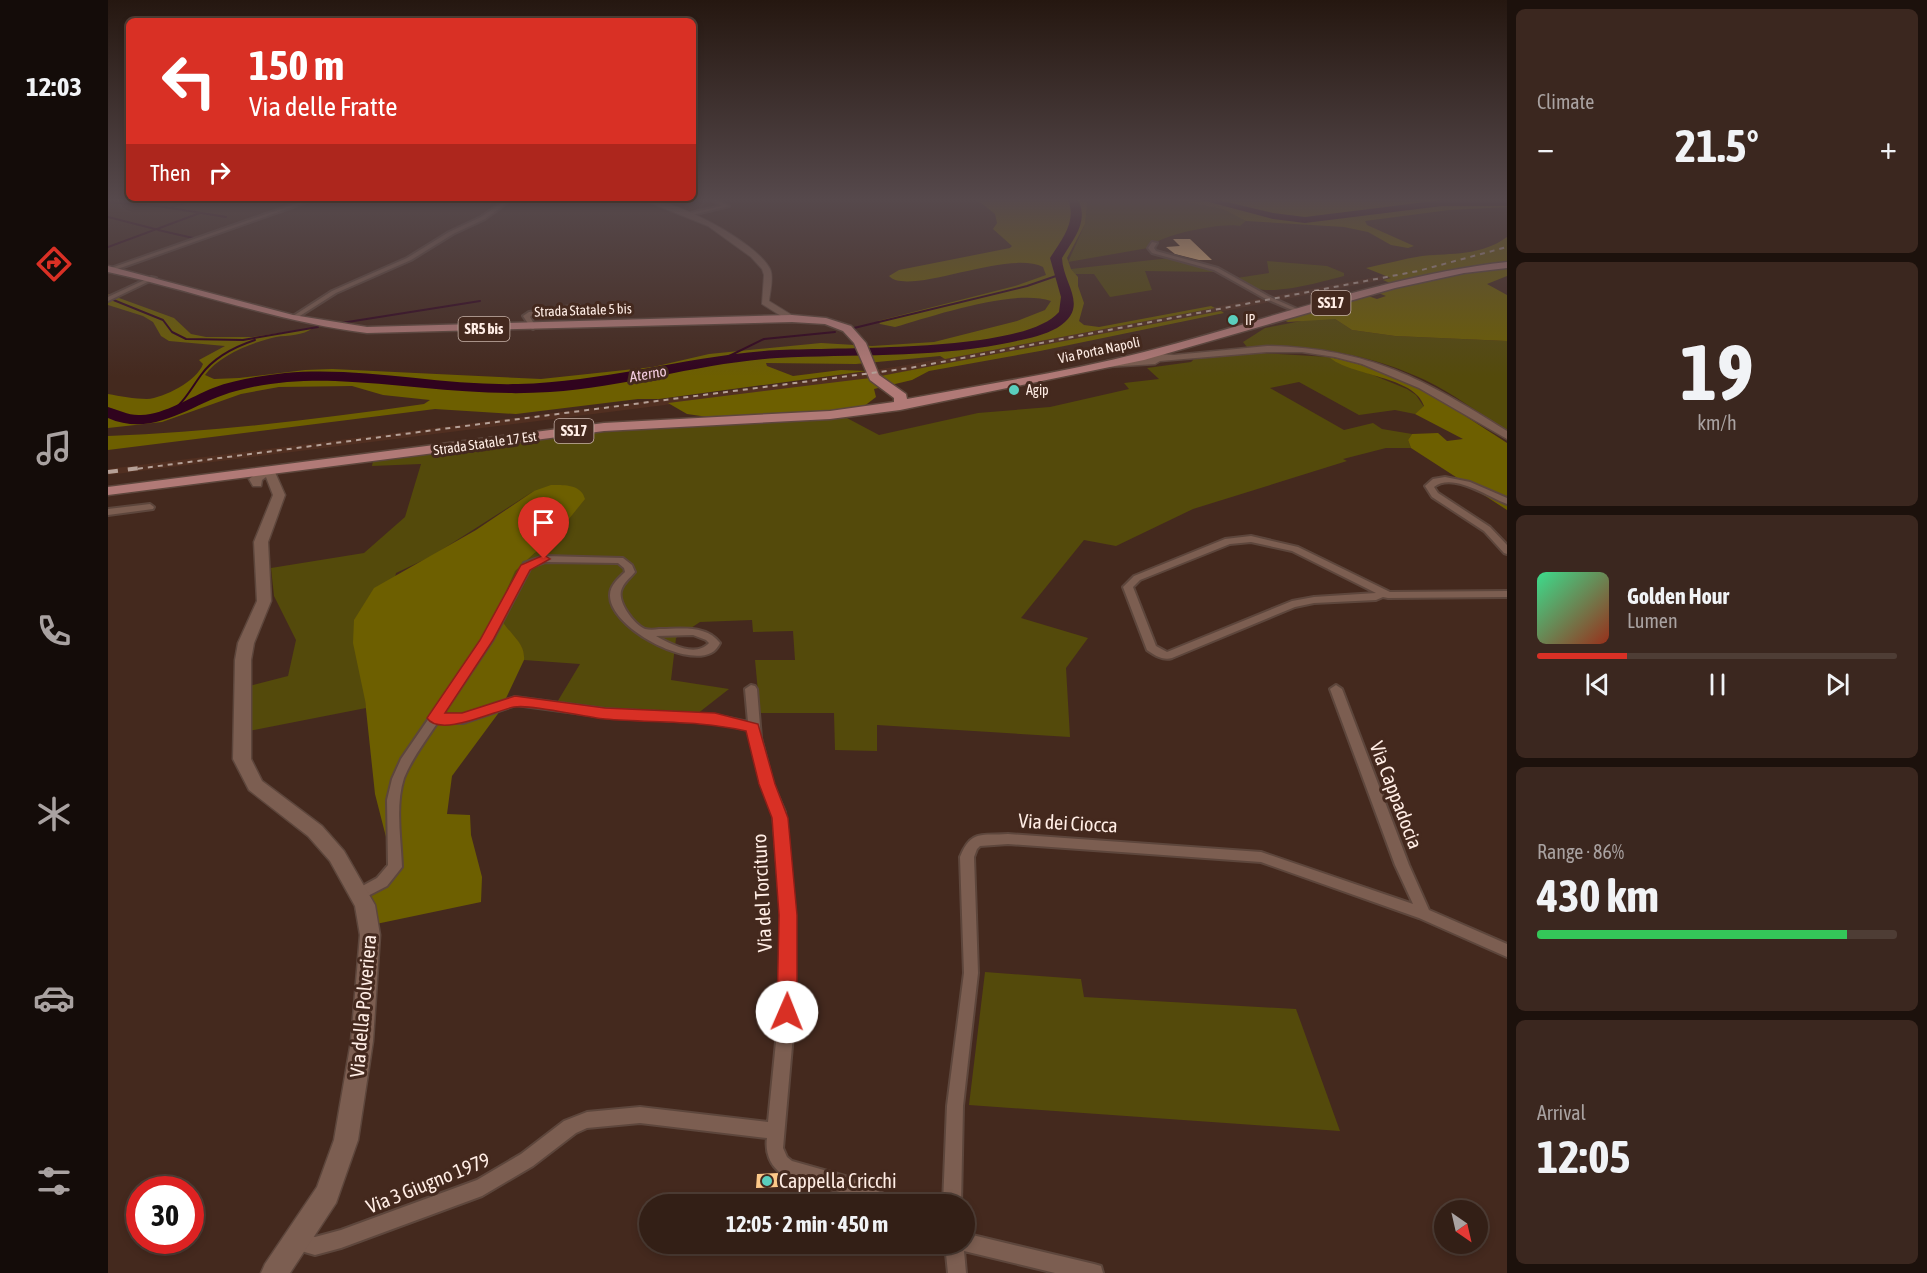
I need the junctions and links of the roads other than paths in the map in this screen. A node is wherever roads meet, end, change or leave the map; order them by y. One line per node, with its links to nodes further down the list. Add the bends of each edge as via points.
1 (140, 258): 6 (street)
2 (410, 258): 11 (street, via 334,292)
3 (756, 258): 12 (street, via 768,274 764,301)
4 (1178, 258): 10 (street, via 1216,269)
5 (1507, 265): 10 (main road, Via Porta Napoli / SS17, via 1403,283)
6 (109, 269): 7 (main road, Strada Statale 5 bis / SR5 bis)
7 (153, 278): 8 (street); 11 (main road, Strada Statale 5 bis / SR5 bis)
8 (108, 299)
9 (578, 307): 13 (street, via 529,314 526,316)
10 (1301, 312): 14 (main road, Via Porta Napoli / SS17)
11 (293, 318): 13 (main road, Strada Statale 5 bis / SR5 bis, via 366,332)
12 (792, 319): 13 (main road, Strada Statale 5 bis / SR5 bis); 15 (main road, Strada Statale 5 bis / SR5 bis, via 838,325 850,331 860,342)
13 (533, 327)
14 (1154, 357): 17 (main road, Via Porta Napoli / SS17, via 938,398); 19 (main road, via 1275,349 1358,360 1421,383)
15 (866, 361): 16 (main road, Strada Statale 5 bis / SR5 bis); 17 (main road, Strada Statale 5 bis / SR5 bis, via 878,381)
16 (880, 395): 17 (main road, via 884,401); 18 (main road, via 873,405)
17 (898, 399): 18 (main road, Strada Statale 17 Est / SS17)
18 (855, 413): 20 (main road, Strada Statale 17 Est / SS17, via 612,426 294,468)
19 (1507, 436)
20 (268, 481): 21 (main road, Strada Statale 17 Est / SS17, via 231,476); 33 (main road, Via della Polveriera, via 279,496 261,542 264,601 243,660 242,759 255,785 329,846)
21 (108, 491)
22 (1507, 501): 25 (street, via 1453,480 1436,480 1429,486 1441,499 1487,529)
23 (150, 507): 24 (street)
24 (108, 512)
25 (1507, 551)
26 (1382, 593): 26 (street, via 1377,597 1292,604 1168,656 1156,652 1149,644 1128,587 1137,578 1220,544 1251,539 1295,549); 27 (street)
27 (1507, 594)
28 (641, 632): 28 (street, via 684,652 705,651 715,643 710,636 700,633); 31 (street, via 615,598 616,588 630,572 626,564 608,558 535,561 525,567 487,640)
29 (751, 689): 32 (street, Via del Torcituro)
30 (1336, 689): 34 (street, Via Cappadocia)
31 (435, 718): 32 (street, via 463,719 515,701 605,713 715,718); 33 (street, via 406,759 398,779 392,813 395,867 382,882)
32 (753, 728): 36 (street, Via del Torcituro, via 767,784 779,812 788,915 787,1012)
33 (360, 894): 39 (main road, Via della Polveriera, via 370,935 353,1106 327,1194)
34 (1424, 914): 35 (street, Via dei Ciocca); 38 (street, Via dei Ciocca, via 1261,857 1053,840 991,839 974,843 967,857 971,973 954,1115)
35 (1507, 951)
36 (775, 1131): 37 (street, Via del Torcituro, via 777,1156 788,1168); 39 (street, Via 3 Giugno 1979, via 640,1116 587,1120 570,1127 506,1173 464,1194 341,1239 315,1246)
37 (864, 1194)
38 (952, 1194)
39 (297, 1242): 42 (main road, Via della Polveriera)
40 (975, 1245): 44 (street)
41 (955, 1254): 43 (street)
42 (274, 1273)
43 (957, 1273)
44 (1094, 1273)

